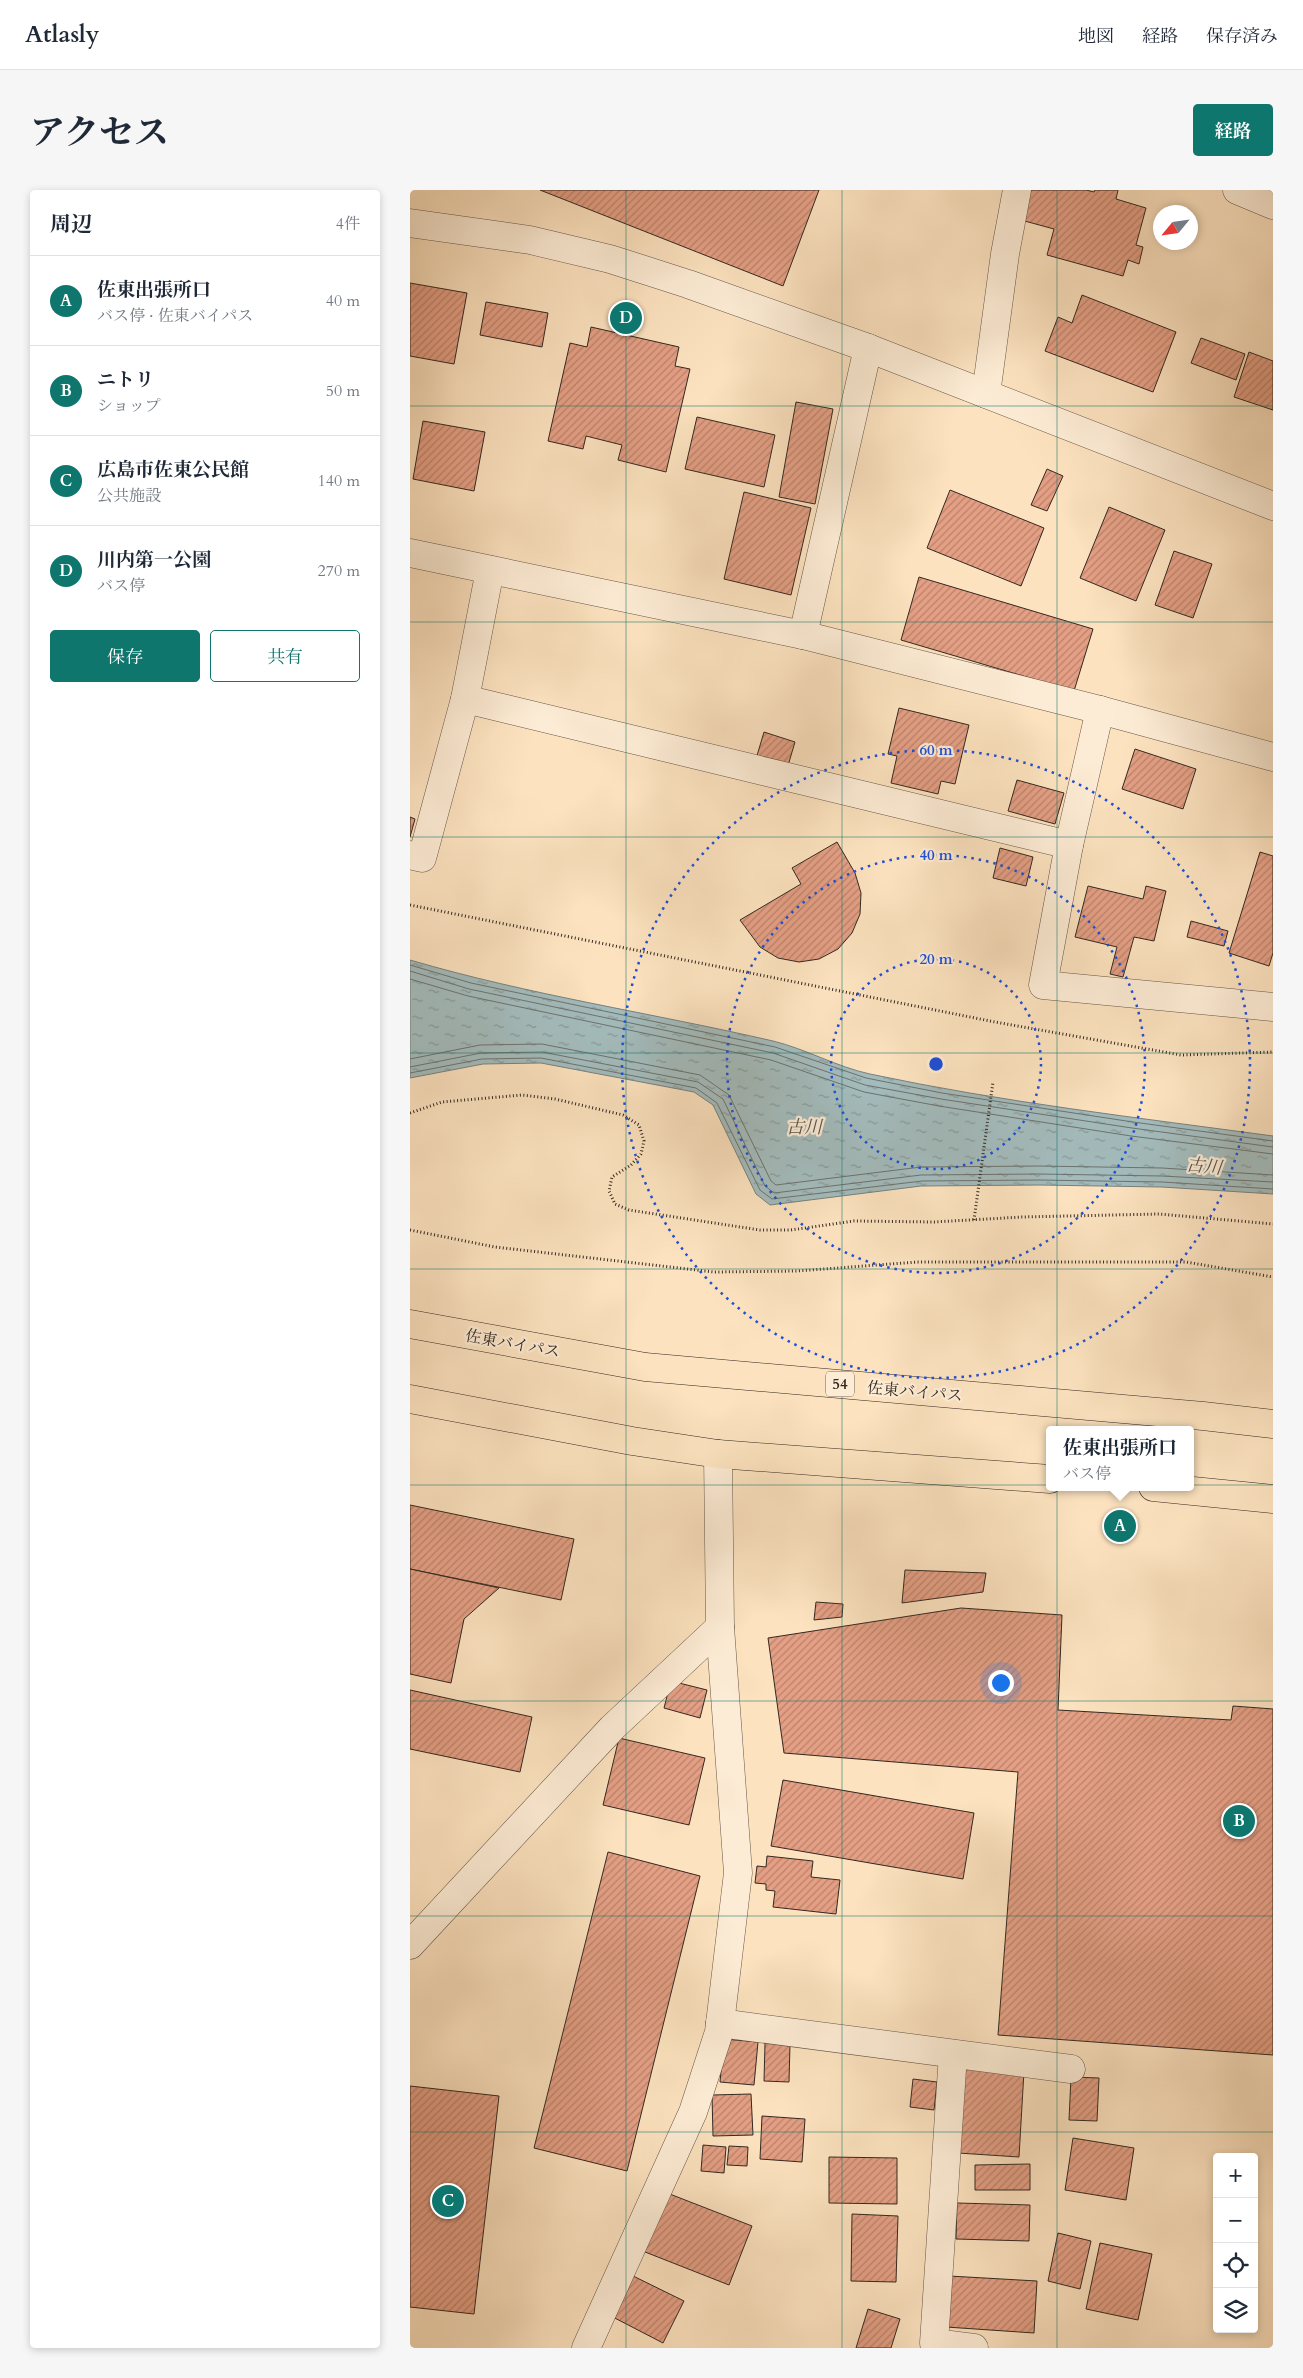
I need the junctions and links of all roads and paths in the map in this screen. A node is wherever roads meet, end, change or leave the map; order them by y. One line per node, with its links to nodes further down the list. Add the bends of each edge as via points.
1 (1016, 190): 6 (street)
2 (1237, 190): 3 (street)
3 (1273, 205)
4 (410, 223): 5 (street, via 530,240 610,259)
5 (868, 348): 6 (street); 10 (street)
6 (986, 394): 7 (street)
7 (1273, 506)
8 (410, 553): 9 (street)
9 (490, 570): 10 (street); 11 (street)
10 (803, 635): 12 (street)
11 (465, 699): 14 (street); 15 (street, via 422,858)
12 (1100, 710): 13 (street); 14 (street)
13 (1273, 757)
14 (1069, 845): 17 (street, via 1042,986)
15 (410, 855)
16 (410, 906): 18 (path, via 995,1022 1181,1055)
17 (1273, 1007)
18 (1273, 1052)
19 (993, 1082): 21 (path)
20 (410, 1113): 21 (path, via 442,1102 522,1095 623,1115 639,1125 644,1141 641,1154 612,1177 610,1191 615,1204 629,1210 760,1230 790,1230 854,1221)
21 (974, 1220): 22 (path, via 1159,1214)
22 (1273, 1224)
23 (410, 1230): 24 (path, via 495,1247 714,1272 797,1271 917,1262 1186,1262)
24 (1273, 1277)
25 (410, 1324): 27 (highway, 佐東バイパス / 54, via 645,1368)
26 (410, 1399): 28 (highway, via 632,1442)
27 (1273, 1424)
28 (718, 1454): 29 (highway); 32 (street)
29 (1046, 1479)
30 (1193, 1491): 31 (highway)
31 (1273, 1499)
32 (720, 1627): 33 (street, via 612,1728); 34 (street, via 738,1873)
33 (410, 1945)
34 (720, 2023): 35 (street); 37 (street, via 693,2112)
35 (953, 2054): 36 (street); 38 (street, via 934,2343)
36 (1071, 2069)
37 (586, 2348)
38 (974, 2348)

